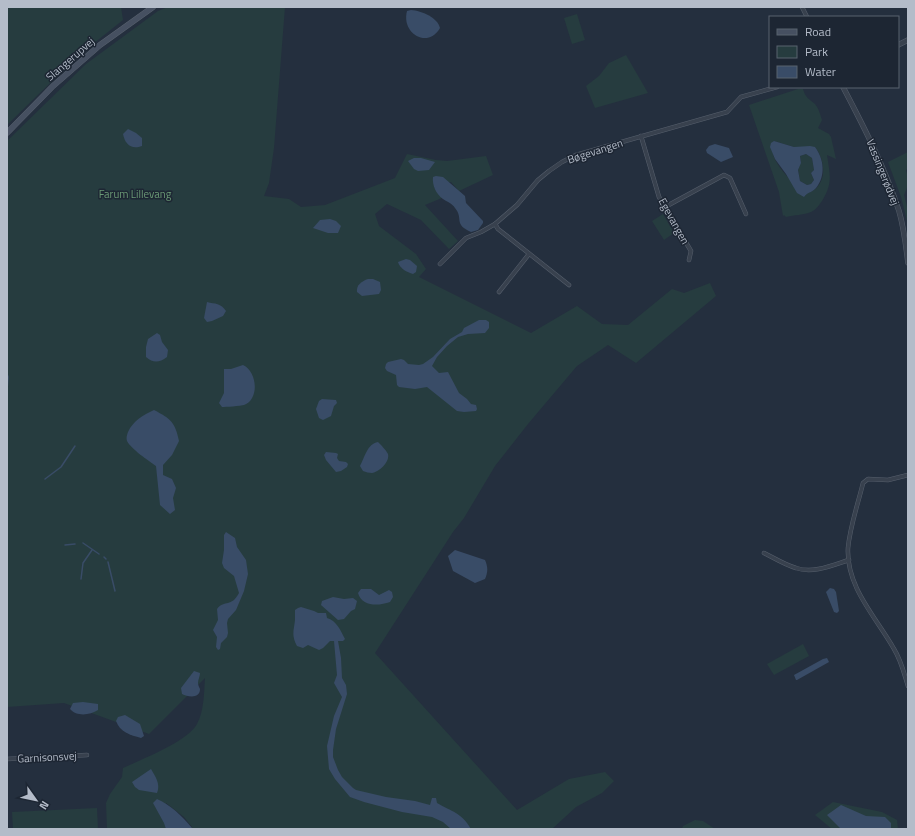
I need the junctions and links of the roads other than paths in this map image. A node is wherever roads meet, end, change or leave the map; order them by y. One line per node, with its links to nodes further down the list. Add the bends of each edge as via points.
1 (153, 7): 8 (main road, Slangerupvej, via 100,45 53,86)
2 (802, 7): 3 (street)
3 (806, 16)
4 (908, 40): 5 (street)
5 (899, 44)
6 (774, 88): 9 (street, Bøgevangen, via 741,97 728,112)
7 (844, 88): 15 (street, Vassingerødvej, via 890,185 903,229)
8 (7, 134)
9 (640, 136): 10 (street, Egevangen); 12 (street, Bøgevangen, via 573,156 562,162 538,180 523,200)
10 (664, 207): 11 (street, via 724,175 730,178); 14 (street, Egevangen, via 691,252)
11 (746, 214)
12 (495, 224): 13 (street); 16 (street, Bøgevangen, via 466,238)
13 (528, 254): 17 (street); 18 (street)
14 (689, 260)
15 (908, 263)
16 (440, 264)
17 (569, 285)
18 (499, 292)
19 (908, 475): 21 (street, via 888,480 868,480 863,483 849,538)
20 (764, 553): 21 (street, via 805,570 826,568)
21 (849, 560): 22 (street, via 858,592 895,651)
22 (908, 686)
23 (87, 755): 24 (street, Garnisonsvej)
24 (7, 759)

